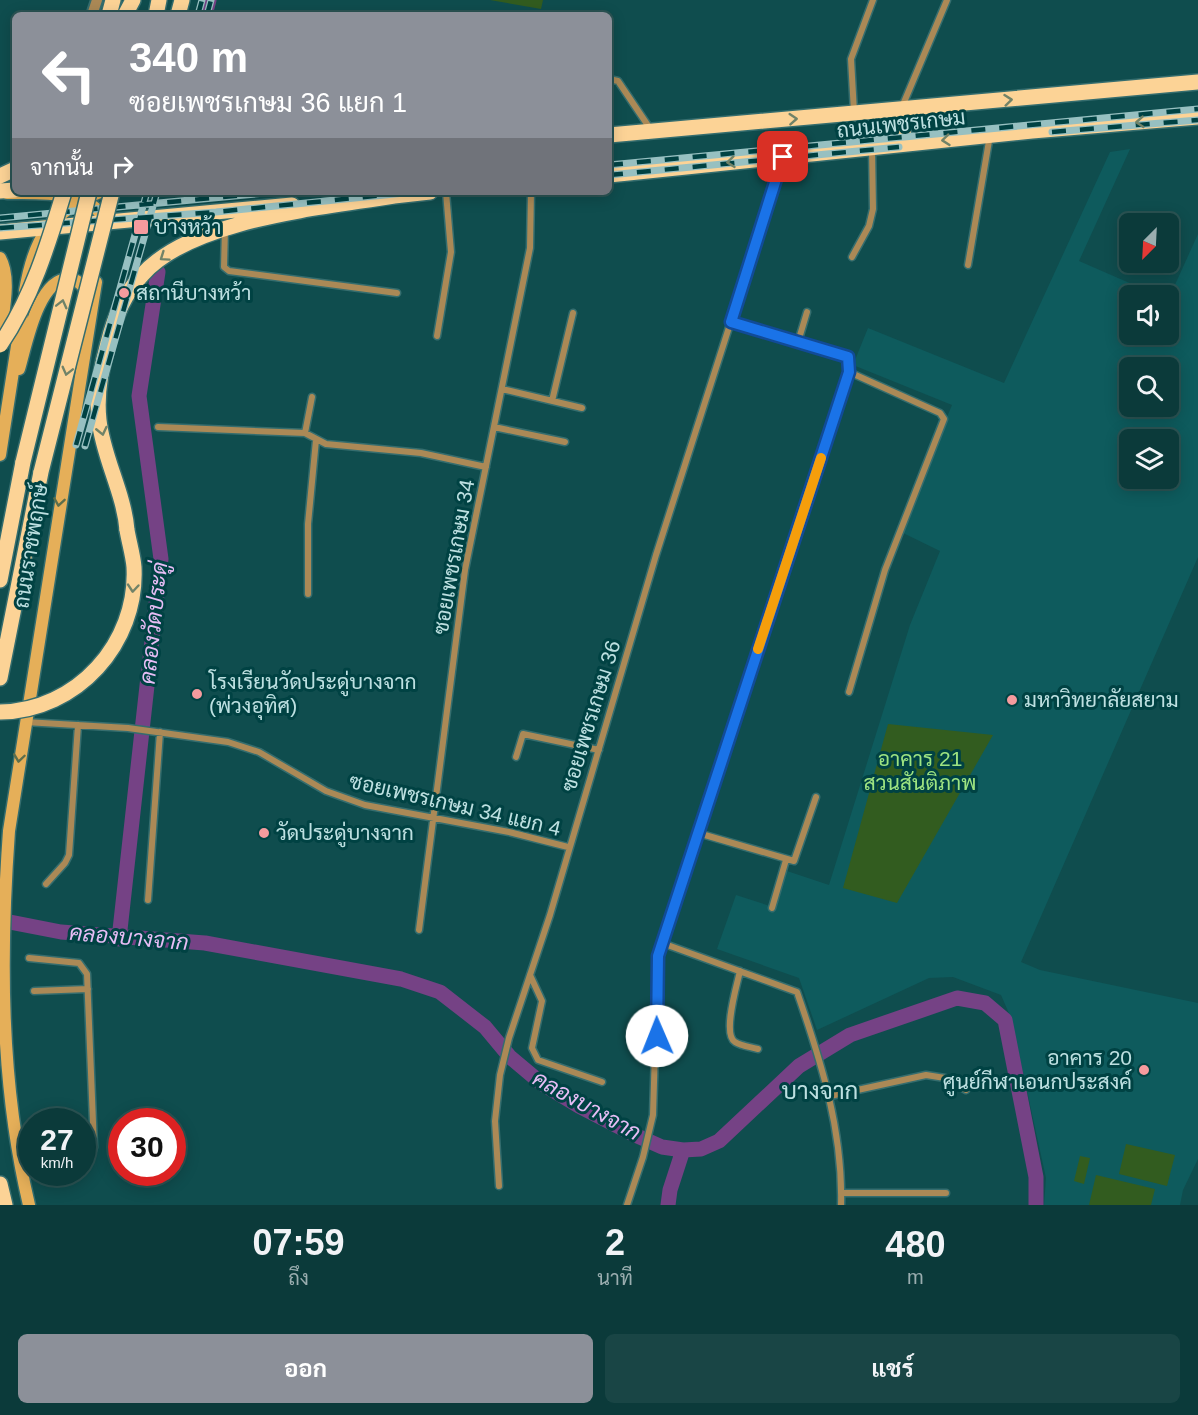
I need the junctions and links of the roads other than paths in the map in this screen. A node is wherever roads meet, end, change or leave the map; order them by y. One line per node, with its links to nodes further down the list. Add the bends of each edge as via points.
1 (134, 0): 4 (main road)
2 (873, 0): 8 (street, via 850,59)
3 (947, 0): 7 (street)
4 (115, 9)
5 (612, 79): 10 (street, via 618,81)
6 (1198, 82): 7 (main road, ถนนเพชรเกษม, one-way to 6)
7 (900, 111): 8 (main road, ถนนเพชรเกษม); 13 (main road)
8 (855, 115): 10 (main road, ถนนเพชรเกษม, one-way to 8)
9 (1198, 117): 12 (main road, ถนนเพชรเกษม, one-way to 12)
10 (652, 132): 11 (main road, ถนนเพชรเกษม)
11 (612, 135)
12 (990, 135): 13 (main road, ถนนเพชรเกษม, one-way to 13); 30 (street)
13 (905, 144): 14 (main road, ถนนเพชรเกษม)
14 (872, 148): 15 (main road, ถนนเพชรเกษม); 28 (street, via 873,208 869,226)
15 (783, 157): 16 (main road, ถนนเพชรเกษม, one-way to 16); 35 (street, ซอยเพชรเกษม 36)
16 (612, 175)
17 (63, 195): 39 (main road, bridge, via 28,297)
18 (111, 195): 55 (main road, ถนนราชพฤกษ์, one-way to 55, bridge, via 41,472)
19 (403, 195): 23 (main road)
20 (446, 195): 36 (street, via 450,252)
21 (531, 195): 41 (street, ซอยเพชรเกษม 34, via 530,248)
22 (84, 196): 24 (main road); 25 (main road); 53 (main road, ถนนราชพฤกษ์, one-way to 22, bridge)
23 (394, 196): 24 (main road); 26 (main road)
24 (108, 222): 25 (main road); 34 (main road, ถนนราชพฤกษ์)
25 (47, 228): 27 (main road); 44 (main road, via 30,258)
26 (225, 228): 31 (street, via 224,267 229,272); 57 (main road, one-way to 57, bridge, via 168,253 143,273 128,292 112,325 99,392 99,421 134,566 133,592 122,635 105,661 84,681 35,707)
27 (0, 232)
28 (852, 257)
29 (0, 258): 37 (main road, via 5,279)
30 (968, 265)
31 (397, 293)
32 (807, 312): 38 (street)
33 (573, 313): 43 (street)
34 (89, 316): 44 (main road, via 88,297 75,280 63,279 47,291 40,301); 58 (main road, ถนนราชพฤกษ์, one-way to 58)
35 (731, 322): 38 (street); 61 (street, ซอยเพชรเกษม 36)
36 (437, 336)
37 (0, 339)
38 (798, 342): 40 (street, via 848,357)
39 (0, 345)
40 (849, 372): 56 (street, via 940,413 944,419 885,570); 65 (street)
41 (502, 390): 43 (street); 47 (street, ซอยเพชรเกษม 34)
42 (312, 398): 48 (street)
43 (552, 401): 45 (street)
44 (7, 408): 51 (main road)
45 (582, 408)
46 (158, 427): 48 (street)
47 (494, 427): 50 (street); 52 (street, ซอยเพชรเกษม 34)
48 (305, 433): 49 (street)
49 (316, 440): 52 (street, via 421,453); 54 (street, via 308,524)
50 (566, 442)
51 (0, 455)
52 (486, 467): 64 (street, ซอยเพชรเกษม 34, via 465,570)
53 (0, 580)
54 (308, 594)
55 (0, 678)
56 (849, 692)
57 (0, 712)
58 (24, 722): 59 (street, ซอยเพชรเกษม 34 แยก 4); 83 (main road, ถนนราชพฤกษ์, one-way to 83, via 4,898 5,1036)
59 (78, 725): 60 (street, ซอยเพชรเกษม 34 แยก 4); 68 (street, via 69,855)
60 (157, 731): 64 (street, ซอยเพชรเกษม 34 แยก 4, via 228,742 259,752 326,791 365,805); 69 (street)
61 (598, 750): 62 (street, via 523,734); 66 (street, ซอยเพชรเกษม 36)
62 (516, 757)
63 (816, 797): 67 (street, via 798,856 794,861)
64 (433, 820): 66 (street, ซอยเพชรเกษม 34 แยก 4, via 509,832); 71 (street, ซอยเพชรเกษม 34)
65 (698, 833): 67 (street); 72 (street)
66 (568, 847): 75 (street, ซอยเพชรเกษม 36)
67 (786, 860): 70 (street)
68 (46, 884)
69 (148, 900)
70 (772, 908)
71 (419, 930)
72 (662, 943): 74 (street); 91 (street, via 656,971 655,1083 650,1130)
73 (29, 958): 76 (street, via 79,963 87,974)
74 (740, 971): 78 (street, via 730,1036 735,1043); 81 (street, via 796,992)
75 (530, 975): 79 (street, via 542,1001 533,1055); 86 (street, ซอยเพชรเกษม 36, via 500,1075 495,1121)
76 (88, 989): 77 (street); 82 (street)
77 (34, 991)
78 (758, 1049)
79 (602, 1082)
80 (966, 1090): 81 (street, via 945,1078 926,1075)
81 (830, 1096): 87 (street)
82 (93, 1108)
83 (18, 1118)
84 (0, 1184): 89 (main road)
85 (28, 1186): 90 (main road, ถนนราชพฤกษ์)
86 (499, 1186)
87 (841, 1193): 88 (street); 92 (street)
88 (946, 1193)
89 (5, 1205)
90 (29, 1205)
91 (627, 1205)
92 (841, 1205)

